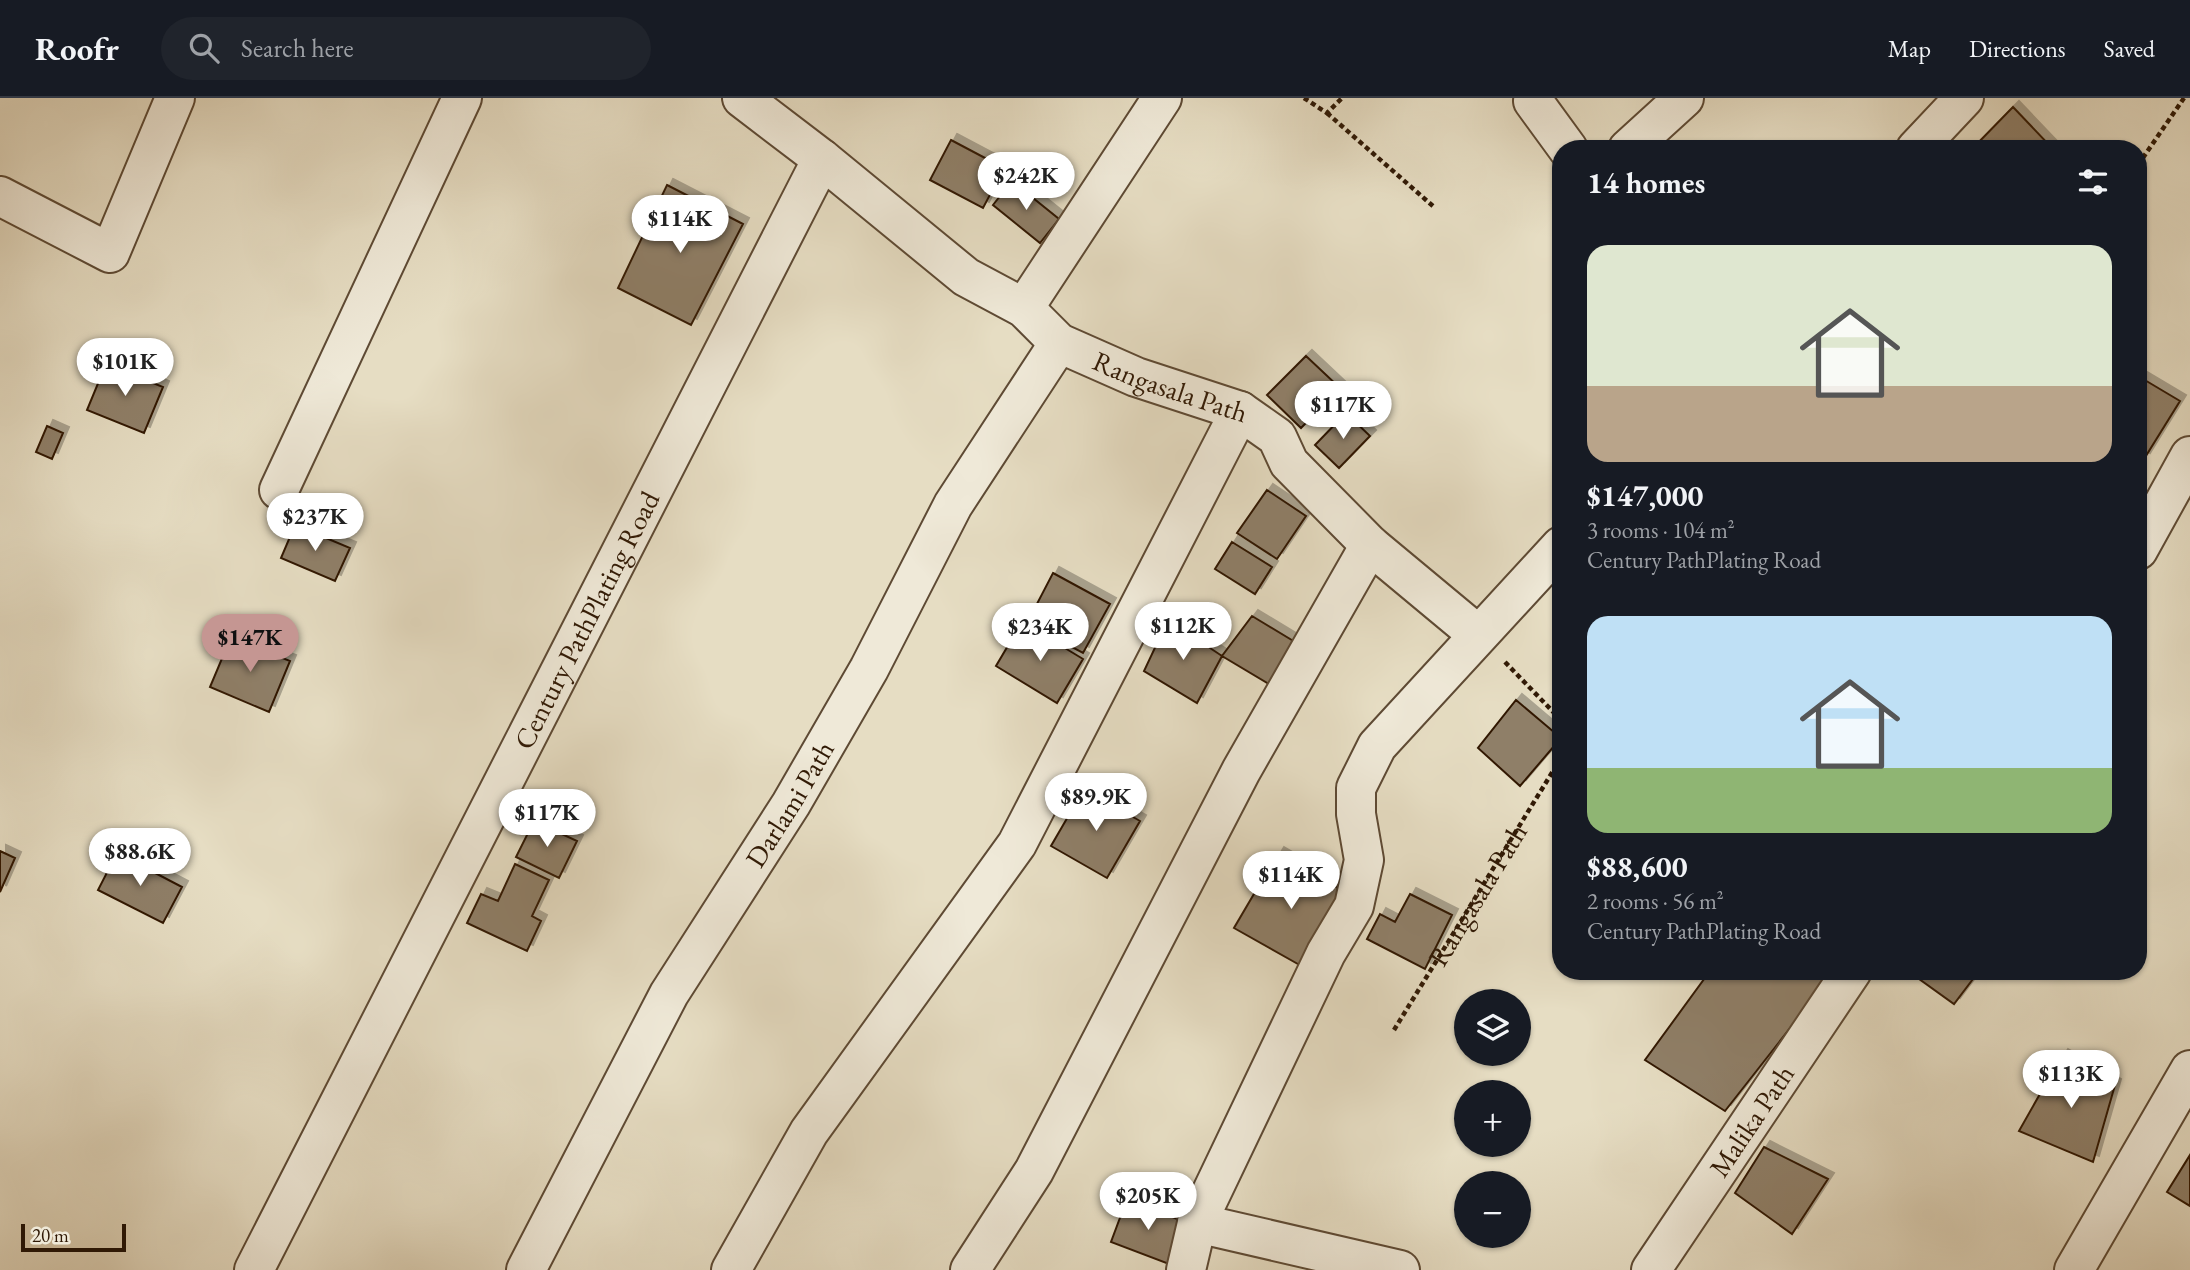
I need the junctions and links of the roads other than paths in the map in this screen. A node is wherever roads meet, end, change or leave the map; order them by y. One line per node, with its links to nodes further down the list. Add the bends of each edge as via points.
1 (175, 98): 12 (street, via 110,253)
2 (463, 98): 17 (street)
3 (741, 98): 11 (street, Rangasala Path)
4 (1162, 98): 13 (street)
5 (1684, 98): 9 (street)
6 (1964, 98): 10 (street)
7 (1533, 101): 8 (street)
8 (1561, 140)
9 (1638, 140)
10 (1924, 140)
11 (822, 159): 13 (street, Rangasala Path, via 966,276); 25 (street, Century PathPlating Road)
12 (0, 196)
13 (1024, 308): 14 (street, Rangasala Path)
14 (1059, 343): 15 (street, Rangasala Path, via 1136,377); 26 (street, Darlami Path, via 953,505 869,669 791,804 669,994)
15 (1240, 411): 19 (street, Rangasala Path, via 1277,437 1289,463); 27 (street, via 1017,844 809,1132)
16 (2190, 456): 18 (street)
17 (279, 490)
18 (2147, 534)
19 (1370, 545): 21 (street, Rangasala Path); 28 (street, via 1241,771 1034,1171)
20 (1552, 555): 21 (street)
21 (1477, 634): 24 (street, via 1377,746 1356,788 1364,860 1354,906 1326,953)
22 (1846, 980): 31 (street, Malika Path)
23 (2190, 1070): 32 (street)
24 (1197, 1223): 29 (street); 30 (street)
25 (254, 1270)
26 (526, 1270)
27 (731, 1270)
28 (970, 1270)
29 (1185, 1270)
30 (1400, 1270)
31 (1651, 1270)
32 (2074, 1270)

